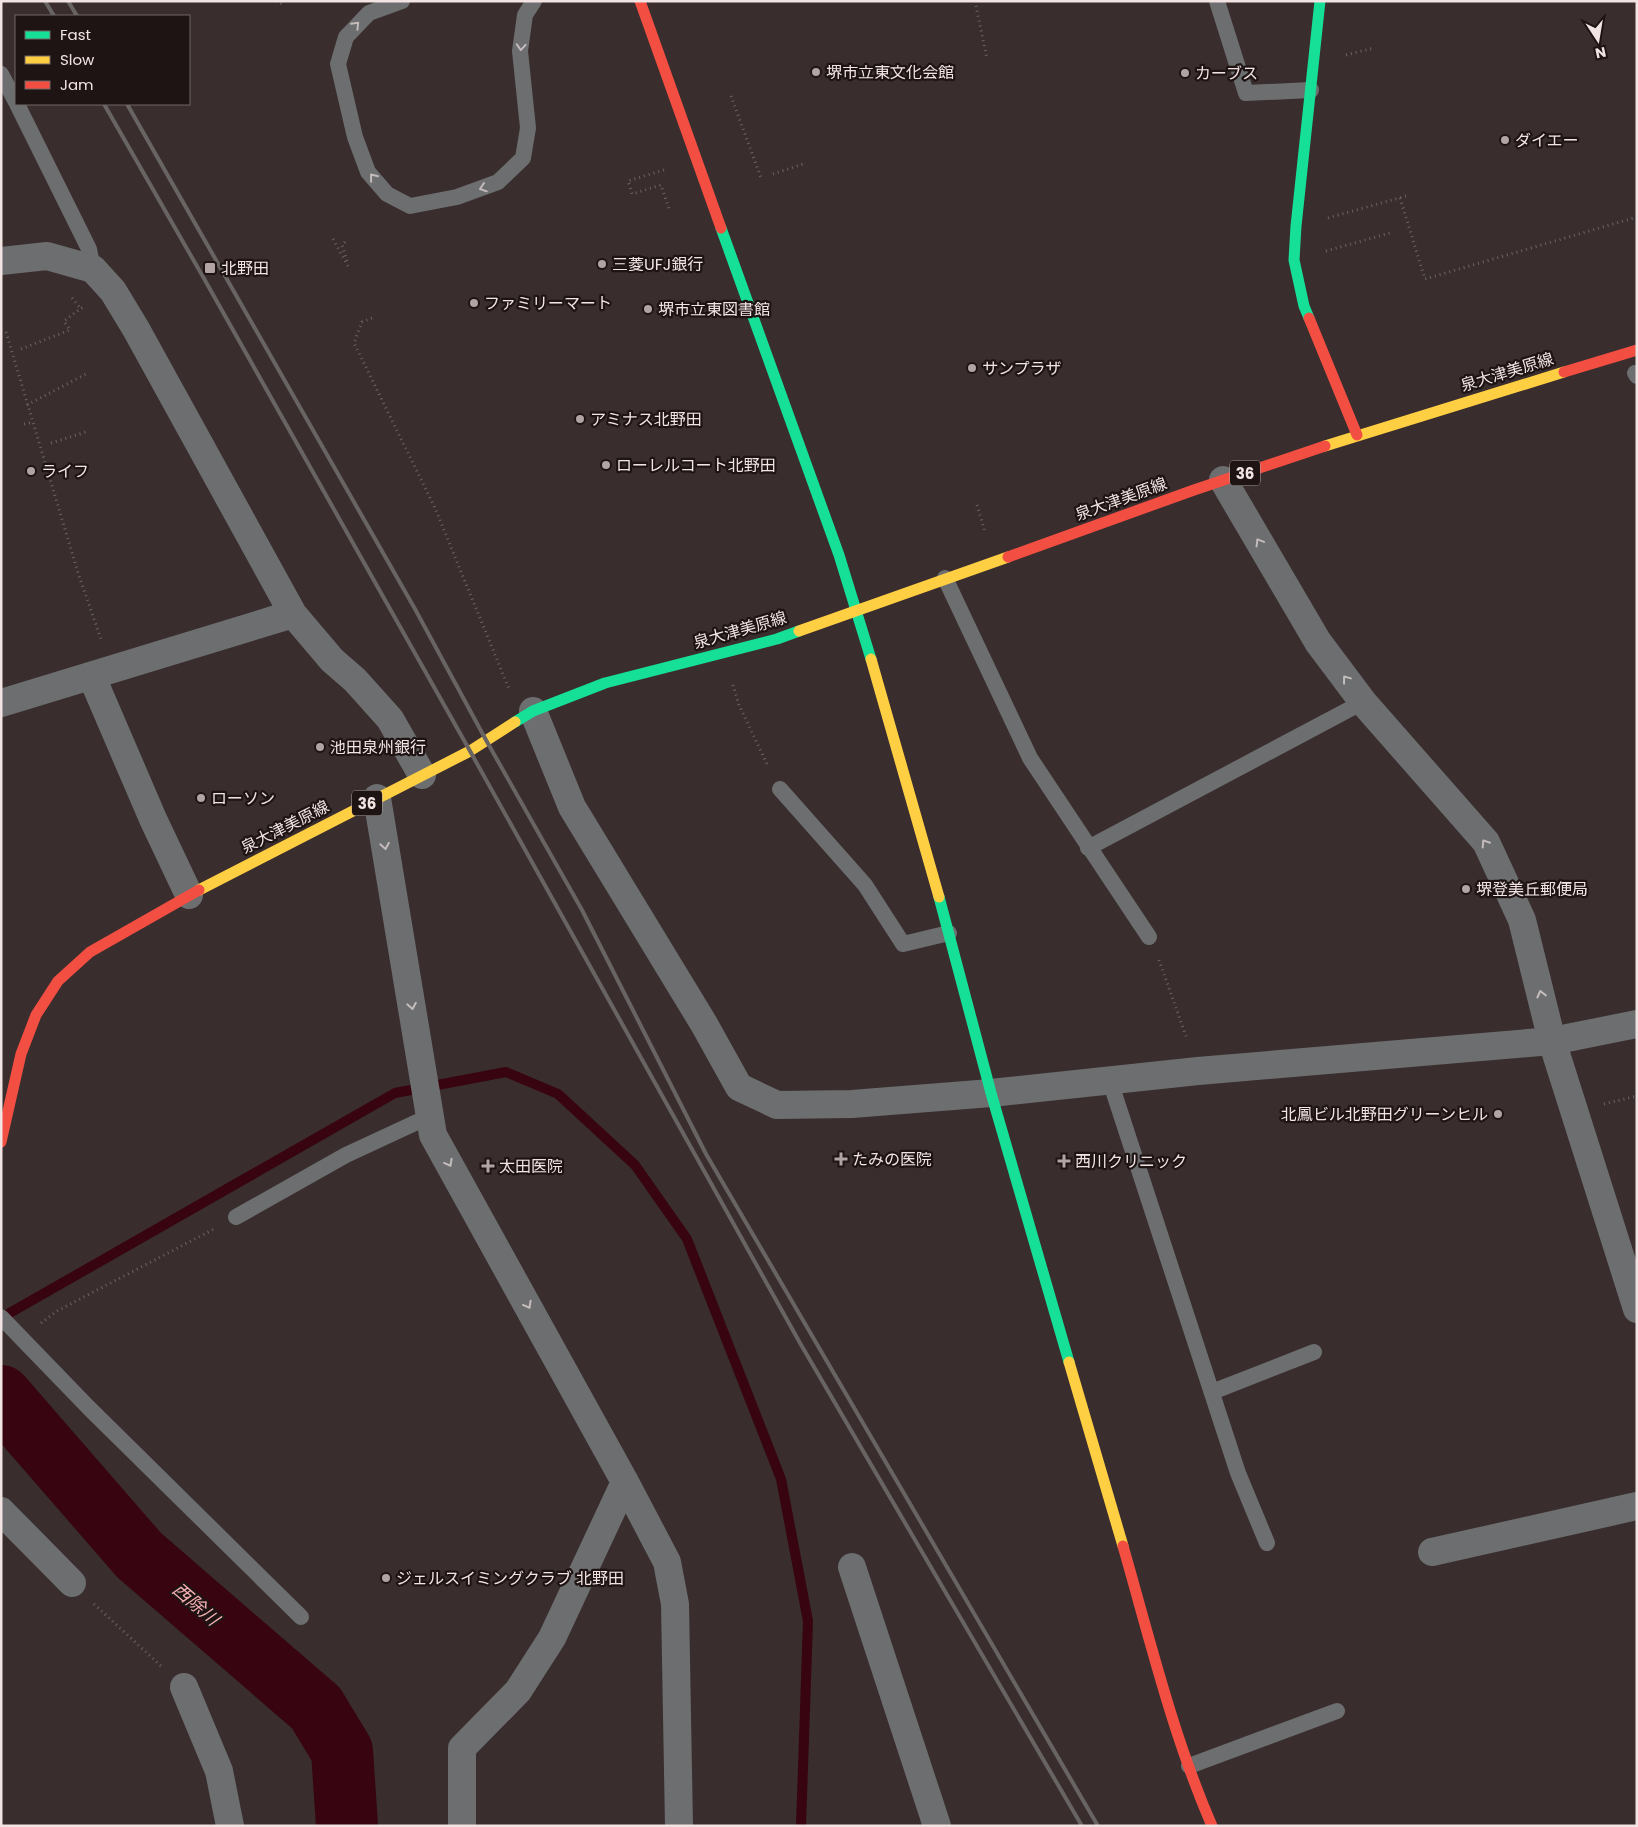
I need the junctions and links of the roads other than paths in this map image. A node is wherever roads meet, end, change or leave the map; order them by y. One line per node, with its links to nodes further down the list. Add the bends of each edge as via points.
1 (402, 1): 2 (lane, one-way to 1, via 525,15 520,51 528,128 523,158 498,182 457,197 410,206 387,194 368,172 355,137 338,64 346,37 369,13)
2 (534, 1)
3 (640, 1): 16 (street)
4 (1217, 1): 7 (lane, via 1246,93)
5 (1320, 1): 7 (street)
6 (1, 74): 8 (lane)
7 (1311, 90): 13 (street, via 1294,260 1304,306)
8 (15, 99)
9 (18, 105): 11 (lane, via 89,248)
10 (1, 262): 11 (street, via 47,256)
11 (94, 269): 17 (street, via 136,329)
12 (1637, 350): 13 (street, 泉大津美原線 / 36)
13 (1357, 435): 14 (street, 泉大津美原線 / 36)
14 (1223, 480): 15 (street, 泉大津美原線 / 36); 19 (street, one-way to 14, via 1318,642)
15 (946, 578): 16 (street, 泉大津美原線 / 36); 25 (lane, via 1030,758)
16 (857, 610): 21 (street, 泉大津美原線 / 36, via 777,638 604,684); 27 (street)
17 (293, 614): 18 (street); 22 (street, via 332,660 390,719)
18 (101, 674): 20 (street); 26 (street, via 153,820)
19 (1363, 702): 25 (lane); 30 (street, one-way to 19, via 1522,920 1486,842)
20 (1, 704)
21 (533, 710): 22 (street, 泉大津美原線 / 36, via 470,751); 32 (street, via 572,806 739,1087 777,1106 852,1104)
22 (422, 775): 24 (street, 泉大津美原線 / 36)
23 (780, 789): 27 (lane, via 865,885 903,944)
24 (377, 798): 26 (street, 泉大津美原線 / 36); 33 (street, one-way to 33)
25 (1088, 848): 28 (lane)
26 (189, 895): 34 (street, 泉大津美原線 / 36, via 90,952 58,981 36,1015 22,1054)
27 (949, 933): 32 (street)
28 (1148, 937)
29 (1637, 1024): 30 (street)
30 (1552, 1041): 31 (street); 36 (street)
31 (1110, 1081): 32 (street); 39 (lane)
32 (991, 1093): 50 (street)
33 (430, 1116): 35 (lane, via 346,1155); 40 (street, one-way to 40, via 434,1135)
34 (1, 1142)
35 (236, 1217)
36 (1637, 1309)
37 (11, 1328): 47 (lane)
38 (1314, 1352): 39 (lane)
39 (1212, 1392): 43 (lane, via 1238,1473)
40 (625, 1482): 52 (street, via 547,1645 518,1691 462,1748); 53 (street, via 668,1562 675,1604)
41 (1637, 1506): 44 (street)
42 (1, 1511): 46 (street)
43 (1267, 1543)
44 (1432, 1552)
45 (852, 1567): 54 (street)
46 (72, 1583)
47 (301, 1617)
48 (184, 1687): 51 (street, via 219,1771)
49 (1337, 1712): 50 (lane)
50 (1189, 1766): 55 (street)
51 (230, 1826)
52 (462, 1826)
53 (679, 1826)
54 (937, 1826)
55 (1212, 1826)

